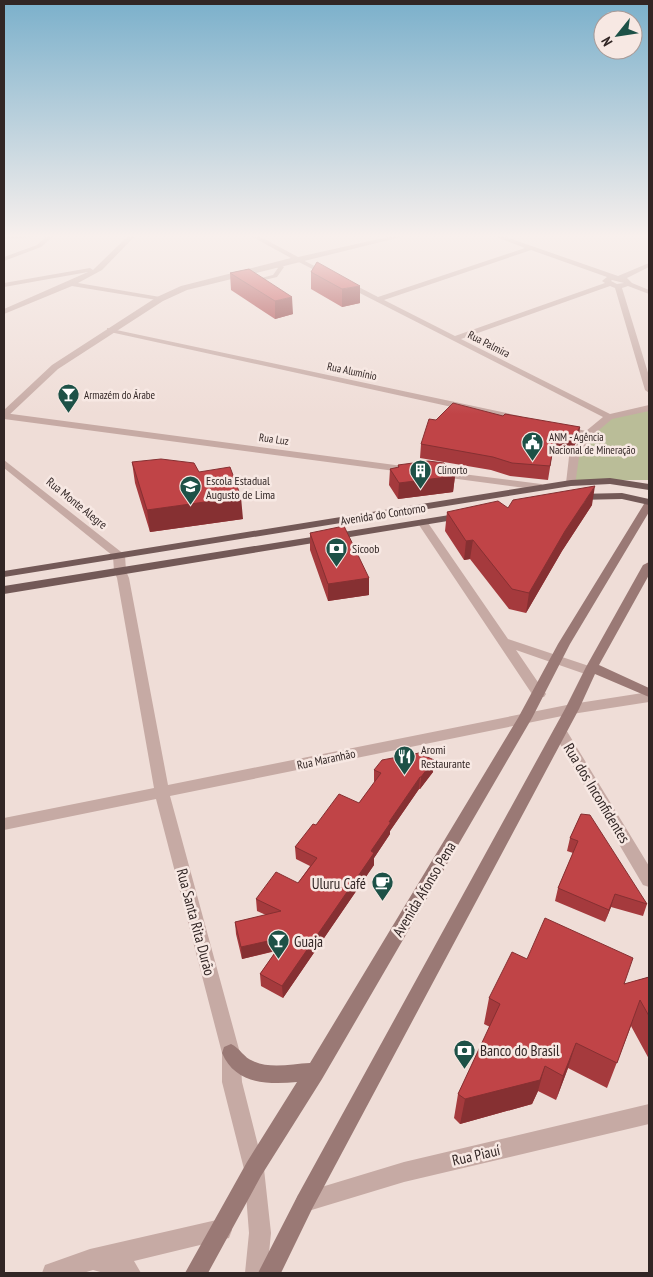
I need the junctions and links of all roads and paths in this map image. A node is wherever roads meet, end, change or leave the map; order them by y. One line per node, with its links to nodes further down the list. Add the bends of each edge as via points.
1 (46, 295): 10 (street)
2 (134, 295): 8 (street)
3 (170, 295): 8 (street)
4 (366, 295): 9 (street, Rua Palmira)
5 (393, 295): 9 (street)
6 (580, 295): 12 (street)
7 (620, 295): 13 (street)
8 (160, 299): 11 (street)
9 (377, 300): 12 (street, Rua Palmira)
10 (4, 312)
11 (110, 330): 15 (street, via 55,367); 17 (street, Rua Alumínio)
12 (453, 339): 16 (street, Rua Palmira)
13 (649, 390)
14 (649, 408): 16 (street)
15 (4, 416): 23 (street, Rua Luz)
16 (609, 417): 19 (street)
17 (530, 421)
18 (559, 428): 19 (street)
19 (588, 434): 21 (street, via 574,457)
20 (4, 463): 28 (street, Rua Monte Alegre)
21 (571, 483): 22 (main road, Avenida do Contorno, via 610,481); 23 (main road, Avenida do Contorno)
22 (649, 487)
23 (541, 488): 28 (main road, Avenida do Contorno)
24 (562, 500): 25 (main road, via 581,496 622,496)
25 (649, 503): 34 (main road, Avenida Afonso Pena)
26 (478, 513): 27 (main road, Avenida do Contorno)
27 (422, 522): 30 (main road, Avenida do Contorno); 33 (street)
28 (119, 555): 30 (street); 31 (main road, Avenida do Contorno)
29 (649, 565): 35 (main road)
30 (120, 571): 32 (main road, Avenida do Contorno); 42 (street, Rua Santa Rita Durão)
31 (4, 574)
32 (4, 590)
33 (502, 641): 34 (street); 37 (street)
34 (556, 660): 35 (street); 37 (main road, Avenida Afonso Pena)
35 (591, 669): 36 (main road); 39 (main road)
36 (649, 693)
37 (539, 694): 40 (main road, Avenida Afonso Pena)
38 (649, 698): 39 (street, Rua Maranhão)
39 (572, 709): 40 (street, Rua Maranhão); 41 (main road)
40 (525, 718): 42 (street, Rua Maranhão); 46 (main road, Avenida Afonso Pena)
41 (560, 732): 44 (street, Rua dos Inconfidentes); 49 (main road)
42 (162, 793): 43 (street, Rua Maranhão); 45 (street, Rua Santa Rita Durão)
43 (4, 824)
44 (649, 880)
45 (231, 1053): 46 (main road, via 246,1069 271,1074); 48 (street, Rua Santa Rita Durão, via 232,1082)
46 (315, 1072): 48 (main road, Avenida Afonso Pena)
47 (649, 1114): 49 (street, Rua Piauí, via 404,1172)
48 (254, 1169): 50 (main road, Avenida Afonso Pena); 55 (street, Rua Santa Rita Durão, via 260,1233)
49 (305, 1202): 56 (main road)
50 (221, 1230): 51 (street); 54 (main road, Avenida Afonso Pena)
51 (90, 1260): 52 (street); 53 (street, via 124,1266)
52 (53, 1273)
53 (130, 1273)
54 (196, 1273)
55 (256, 1273)
56 (269, 1273)

